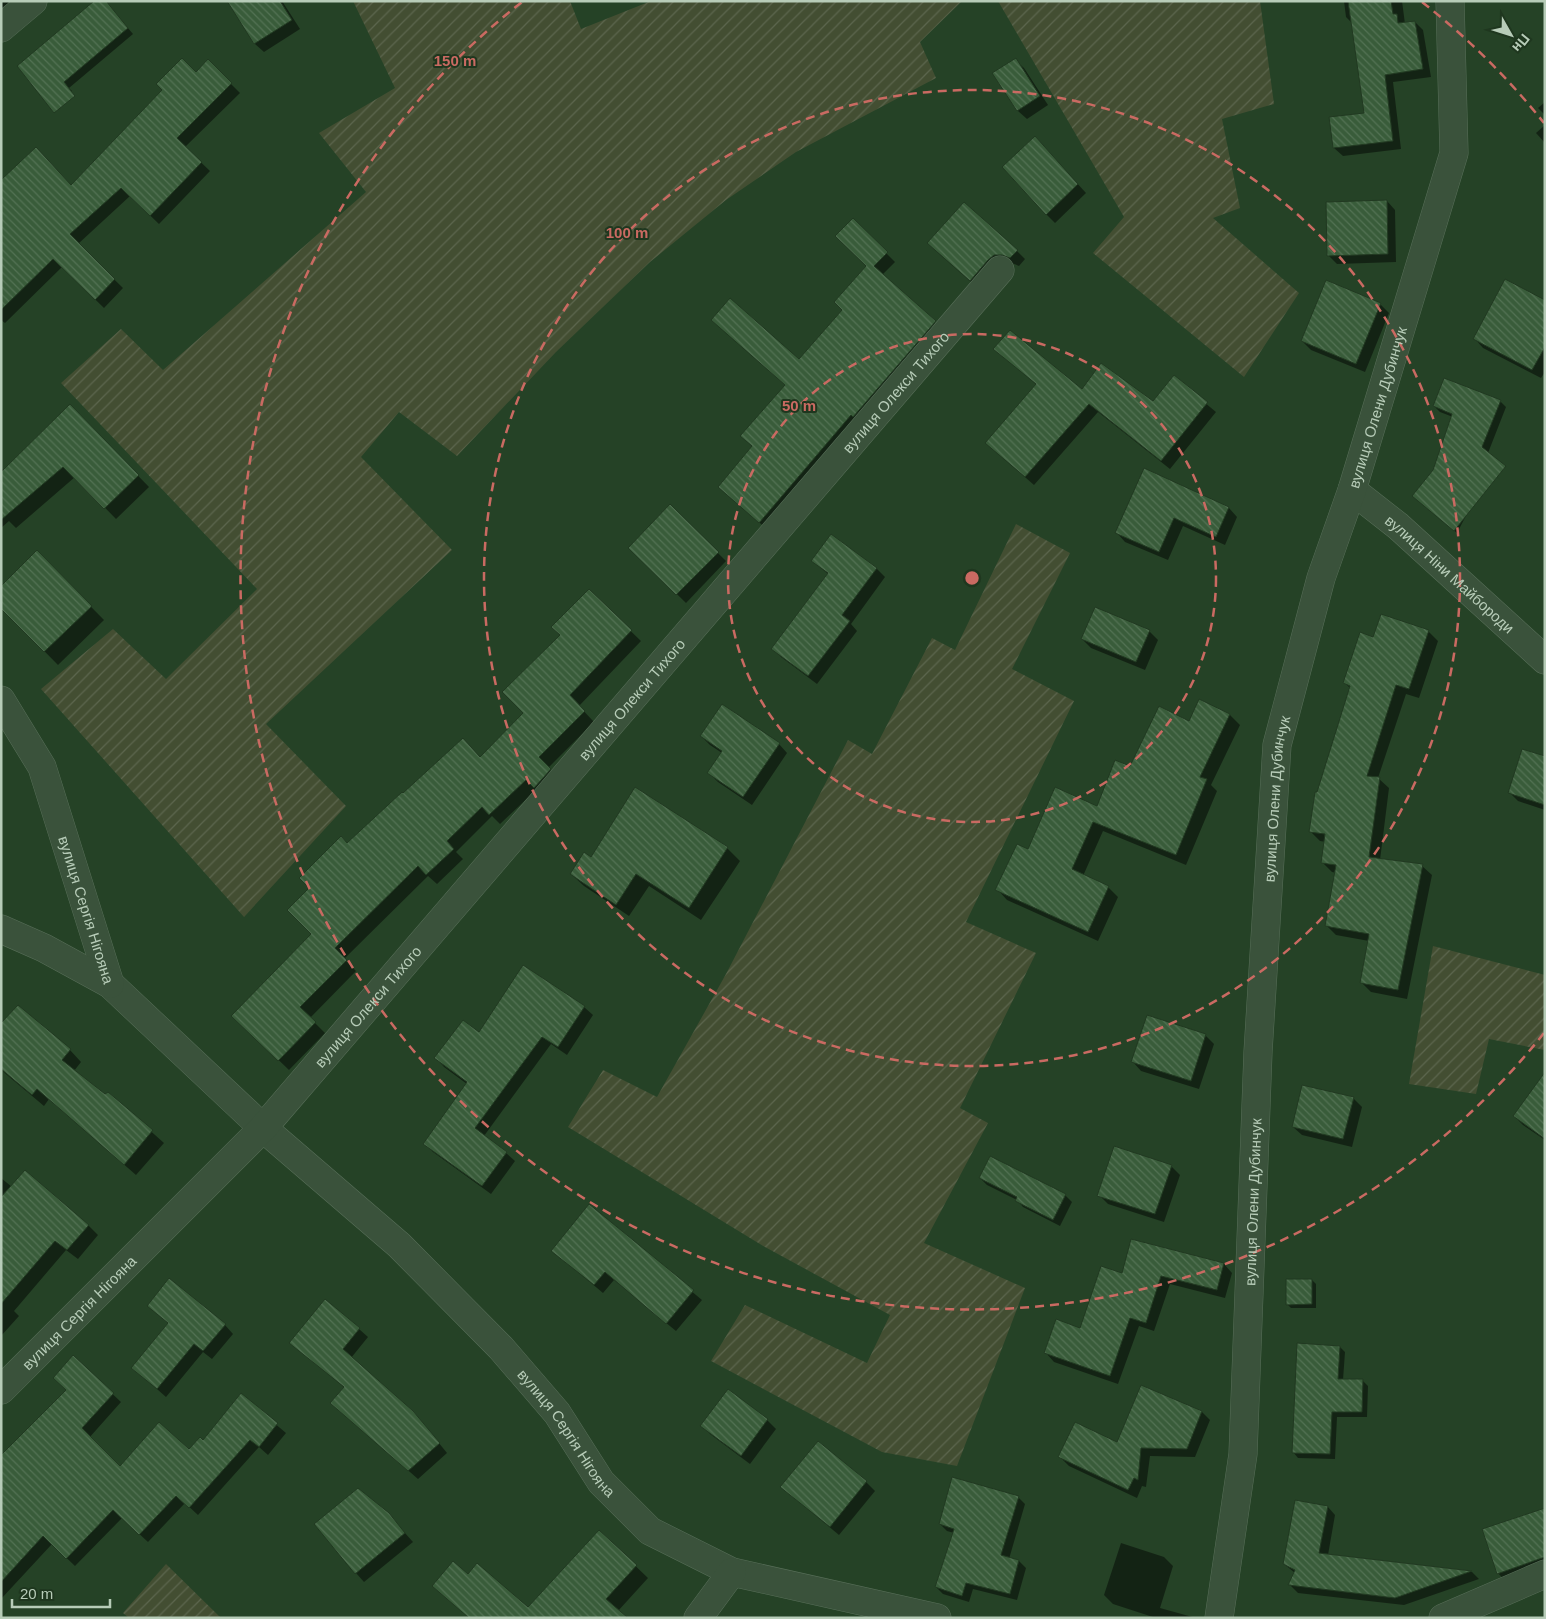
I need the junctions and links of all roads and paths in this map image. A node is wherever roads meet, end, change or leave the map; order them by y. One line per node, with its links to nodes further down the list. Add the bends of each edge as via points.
1 (33, 1): 3 (street)
2 (1450, 1): 5 (street, вулиця Олени Дубинчук, via 1454,153)
3 (1, 28)
4 (1000, 270): 10 (street, вулиця Олекси Тихого)
5 (1352, 490): 6 (street, вулиця Ніни Майбороди, via 1398,526); 16 (street, вулиця Олени Дубинчук, via 1321,578 1277,745 1258,1052 1243,1454)
6 (1545, 660)
7 (1, 700): 9 (street, вулиця Сергія Нігояна, via 42,767)
8 (1, 929): 9 (street)
9 (110, 984): 10 (street, вулиця Сергія Нігояна)
10 (263, 1128): 11 (street, вулиця Сергія Нігояна); 12 (street, вулиця Сергія Нігояна, via 399,1245 501,1348 557,1412 601,1482 650,1530)
11 (1, 1390)
12 (732, 1572): 14 (street); 15 (street, вулиця Сергія Нігояна)
13 (1545, 1574): 17 (street)
14 (698, 1618)
15 (937, 1618)
16 (1219, 1618)
17 (1443, 1618)

